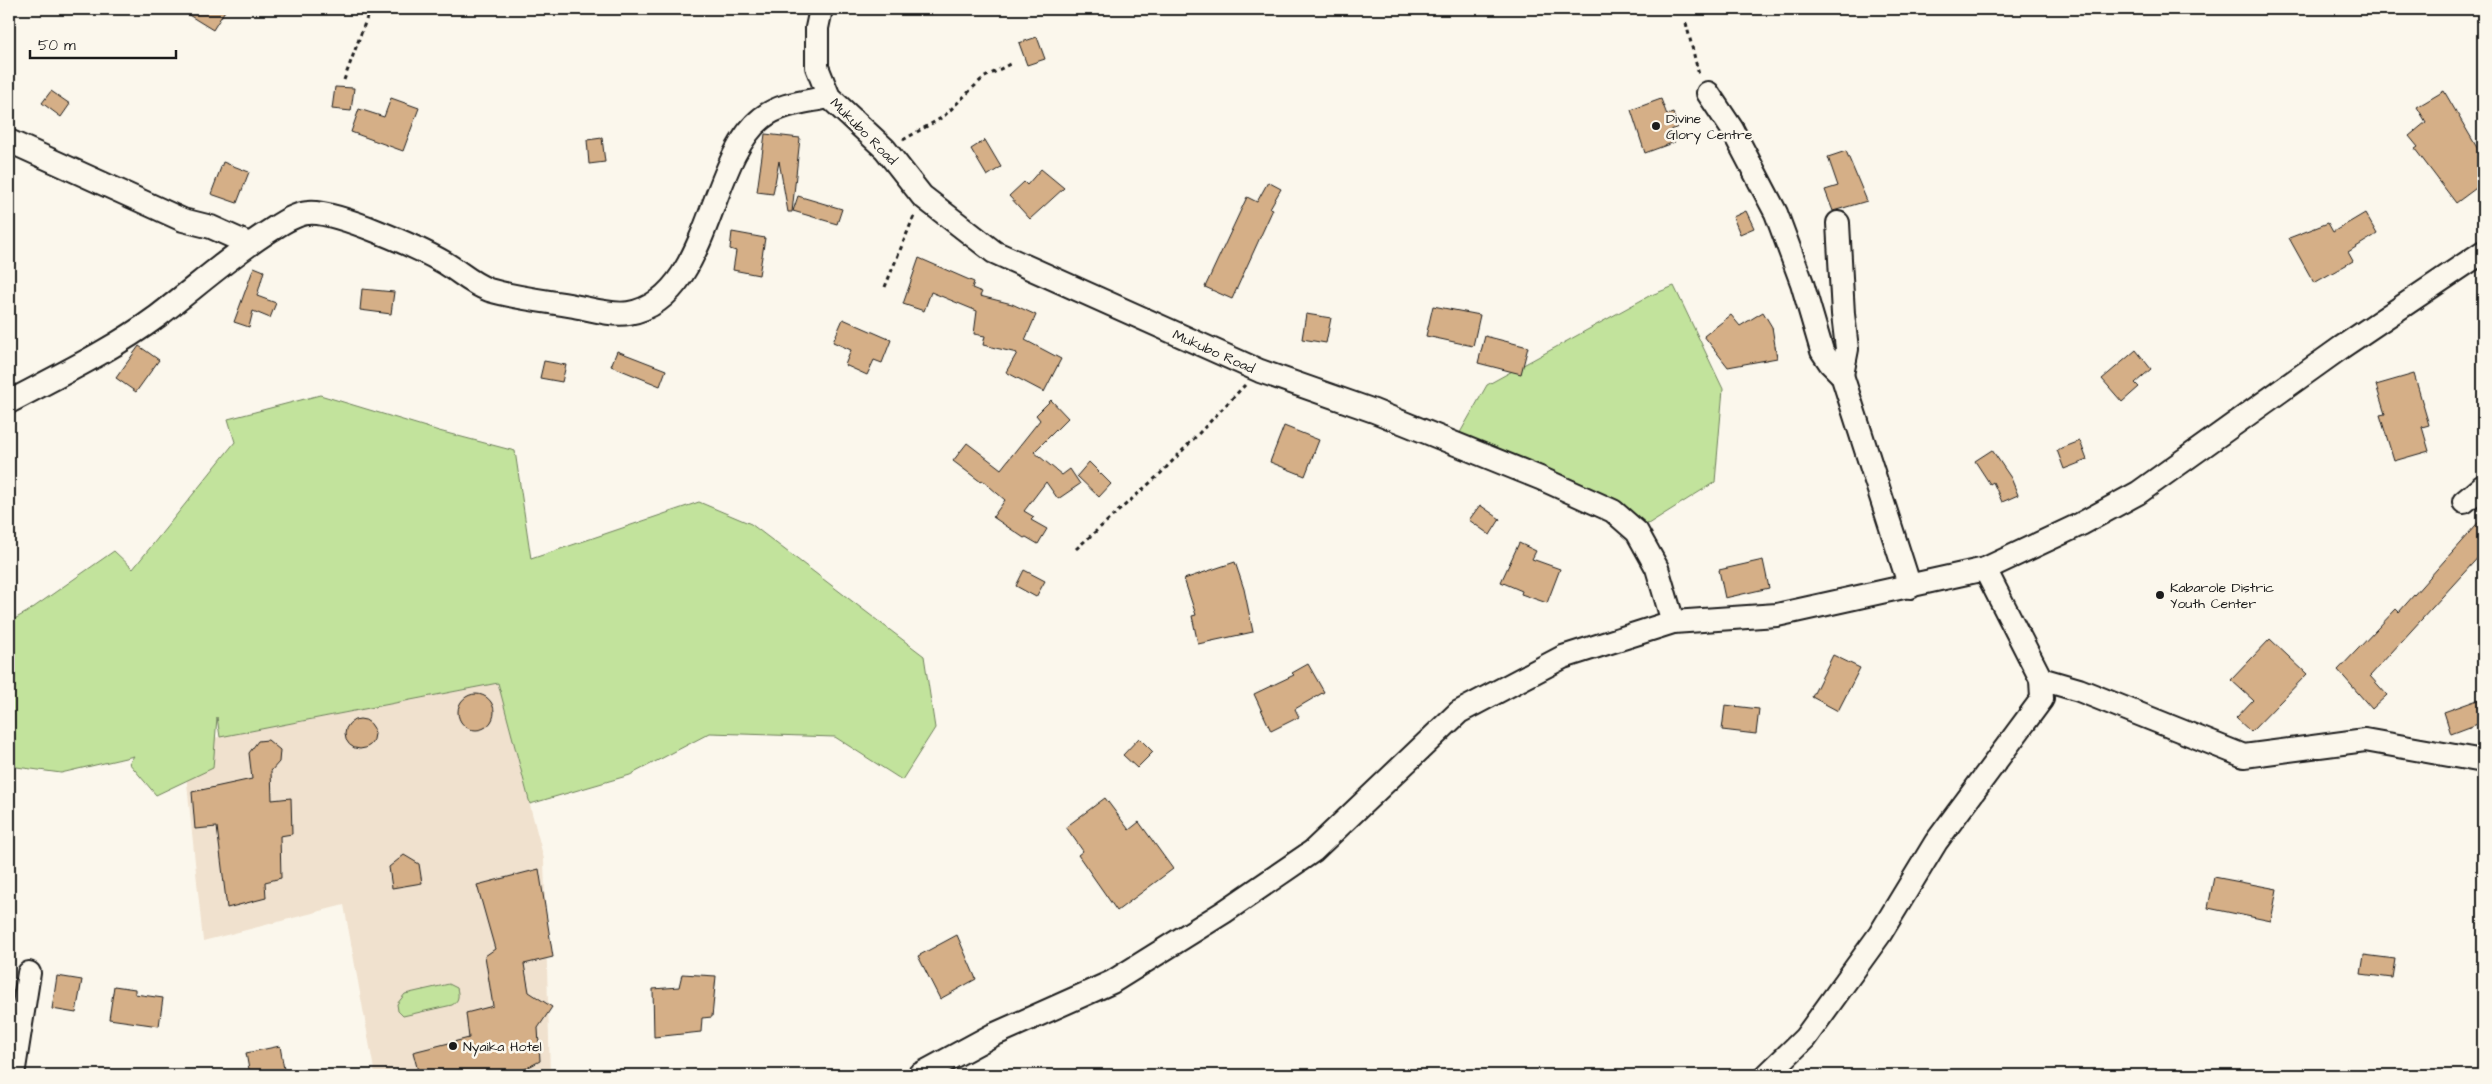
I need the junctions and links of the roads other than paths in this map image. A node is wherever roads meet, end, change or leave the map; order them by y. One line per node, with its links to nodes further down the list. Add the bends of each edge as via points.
1 (821, 9): 3 (street, Mukubo Road, via 817,28 817,67)
2 (1708, 93): 8 (street, via 1732,130 1776,213 1802,283 1822,351)
3 (829, 97): 6 (street, via 778,108 748,132 737,149 700,238 677,282 663,297 629,313 595,310 488,289 425,252 339,218 308,212 287,220); 14 (street, Mukubo Road, via 885,149 922,196 994,252 1260,371 1374,410 1613,511 1637,532 1657,568)
4 (9, 141): 6 (street, via 183,220 211,227)
5 (1838, 223): 8 (street, via 1847,349)
6 (248, 244): 9 (street, via 158,316 102,353)
7 (2483, 252): 12 (street, via 2138,493)
8 (1842, 375): 13 (street)
9 (9, 402)
10 (2483, 486): 11 (street)
11 (2464, 502)
12 (1985, 569): 13 (street); 15 (street)
13 (1910, 587): 14 (street, via 1777,615)
14 (1673, 622): 19 (street, via 1563,657 1459,712 1313,851 1224,912 1112,982 993,1035)
15 (2041, 679): 16 (street, via 2079,690 2244,756 2365,740); 20 (street, via 2042,699 1936,842 1880,934 1805,1038)
16 (2483, 761)
17 (29, 973): 18 (street)
18 (13, 1075)
19 (919, 1075)
20 (1767, 1075)

